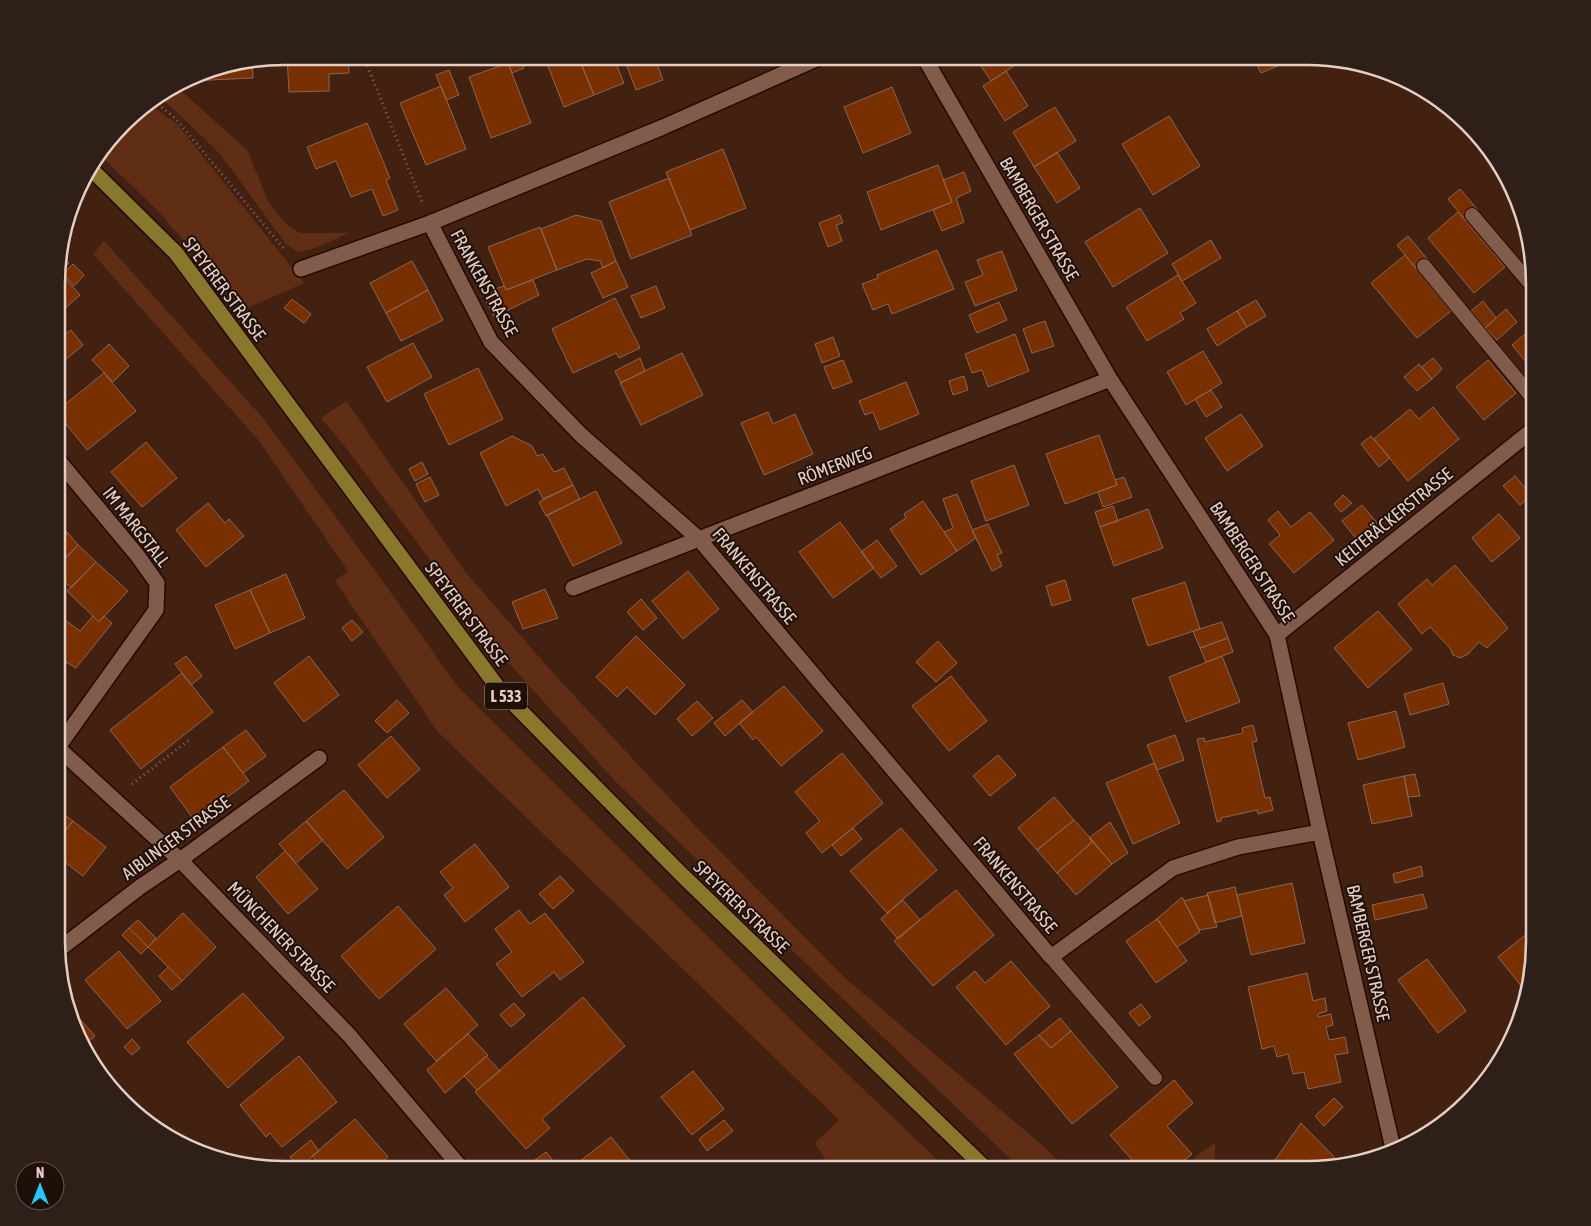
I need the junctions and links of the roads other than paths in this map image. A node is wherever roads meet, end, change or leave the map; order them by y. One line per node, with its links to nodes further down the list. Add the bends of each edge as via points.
1 (803, 65): 5 (street, FRANKENSTRASSE, via 663,127)
2 (929, 65): 9 (street, BAMBERGER STRASSE)
3 (95, 173): 26 (main road, SPEYERER STRASSE / L 533, via 176,253 499,689 680,873)
4 (1472, 215): 8 (lane)
5 (430, 223): 7 (street, FRANKENSTRASSE); 13 (street, FRANKENSTRASSE, via 491,342 581,435)
6 (1424, 266): 10 (lane)
7 (301, 269)
8 (1526, 278)
9 (1110, 379): 13 (street, RÖMERWEG); 15 (street, BAMBERGER STRASSE)
10 (1526, 390)
11 (1526, 435): 15 (street, KELTERÄCKERSTRASSE)
12 (65, 468): 16 (street, IM MARGSTALL, via 157,583 156,610)
13 (699, 539): 14 (street, RÖMERWEG); 22 (street, FRANKENSTRASSE)
14 (573, 588)
15 (1277, 635): 19 (street, BAMBERGER STRASSE)
16 (65, 737)
17 (65, 753): 20 (street, MÜNCHENER STRASSE)
18 (319, 758): 20 (street, AIBLINGER STRASSE)
19 (1320, 832): 22 (street, FRANKENSTRASSE, via 1238,847 1172,868); 24 (street, BAMBERGER STRASSE)
20 (180, 860): 21 (street, AIBLINGER STRASSE); 25 (street, MÜNCHENER STRASSE, via 349,1035)
21 (65, 945)
22 (1051, 957): 23 (lane, FRANKENSTRASSE)
23 (1155, 1078)
24 (1392, 1144)
25 (455, 1161)
26 (977, 1161)

